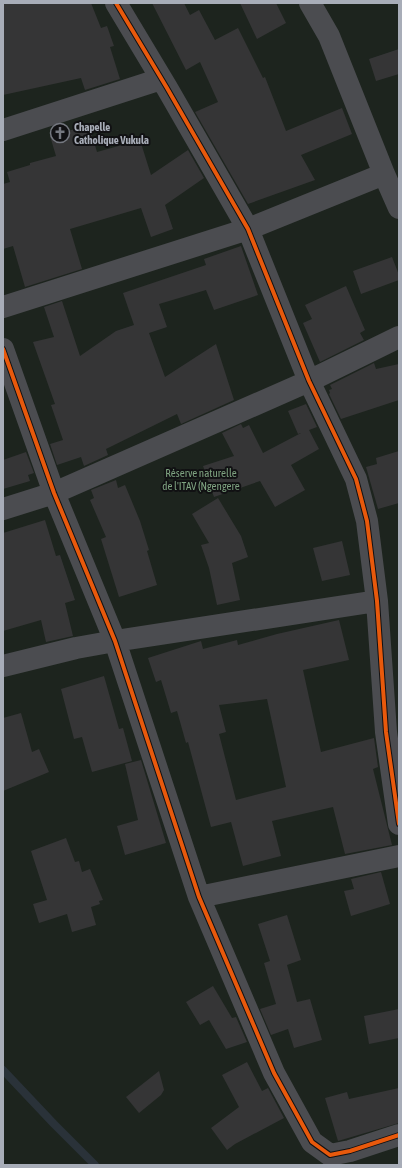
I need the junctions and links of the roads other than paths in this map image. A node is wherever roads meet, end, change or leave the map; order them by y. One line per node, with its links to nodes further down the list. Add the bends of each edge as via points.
1 (116, 3): 3 (street)
2 (310, 3): 5 (street, via 329,36)
3 (161, 79): 4 (street); 7 (street)
4 (3, 130)
5 (384, 174): 6 (street); 7 (street)
6 (399, 208)
7 (248, 229): 8 (street); 11 (street)
8 (3, 307)
9 (399, 337): 11 (street)
10 (3, 348): 12 (street)
11 (309, 381): 12 (street); 14 (street, via 356,479 366,521)
12 (54, 493): 13 (street); 15 (street)
13 (3, 509)
14 (377, 601): 15 (street); 17 (street, via 386,732)
15 (115, 641): 16 (street); 19 (street)
16 (3, 666)
17 (399, 824)
18 (399, 856): 19 (street)
19 (199, 898): 20 (street, via 274,1073 312,1142 330,1155)
20 (399, 1135)

